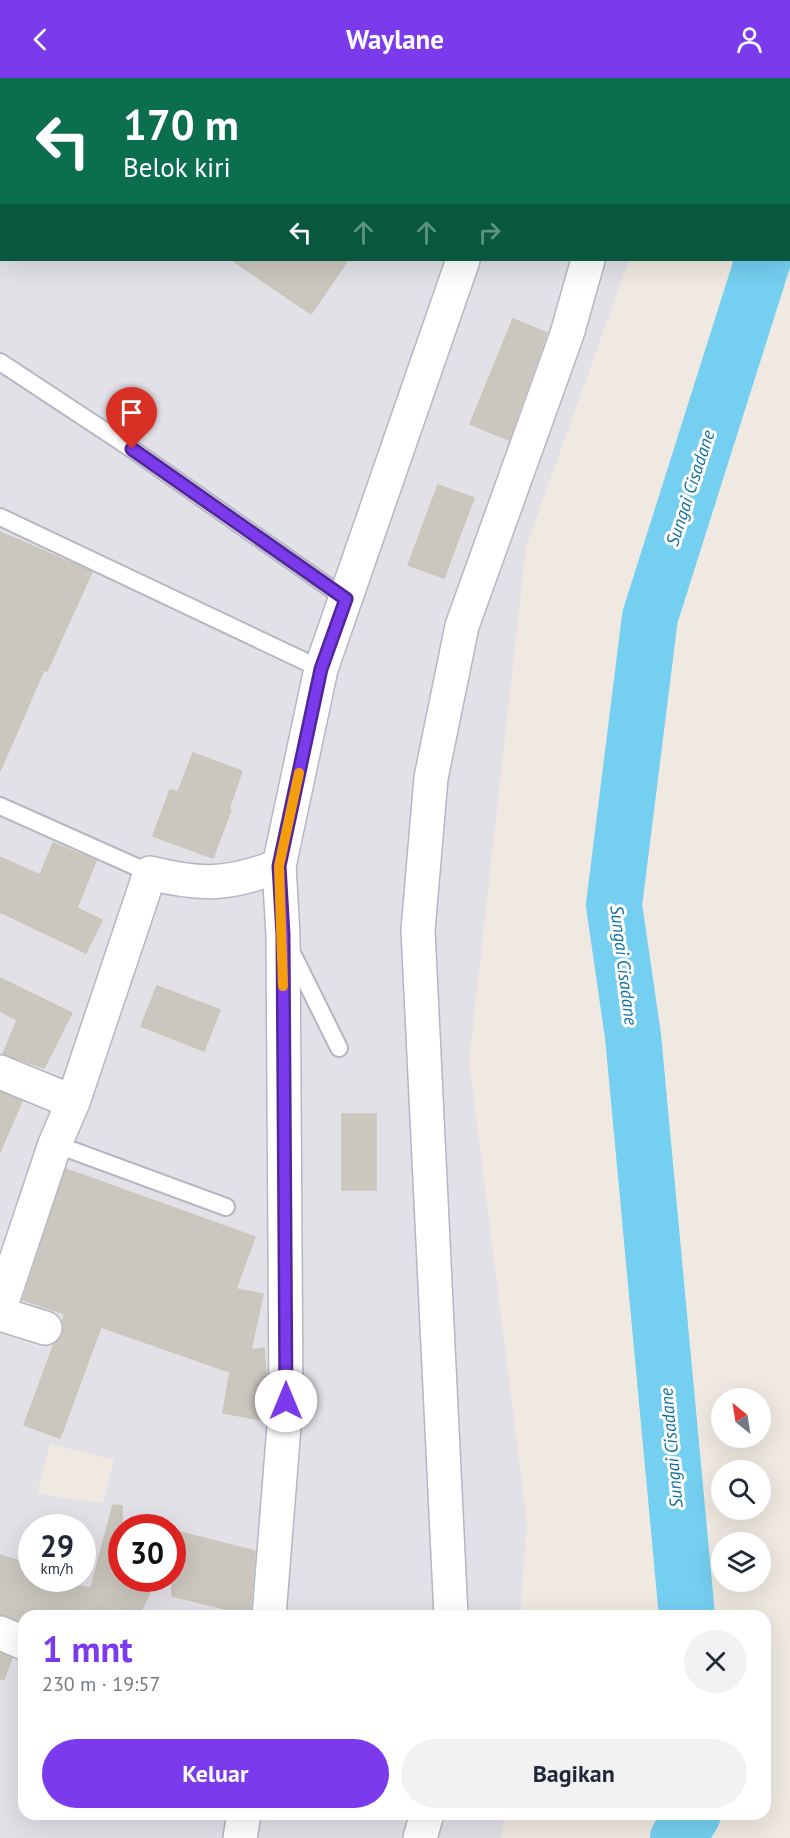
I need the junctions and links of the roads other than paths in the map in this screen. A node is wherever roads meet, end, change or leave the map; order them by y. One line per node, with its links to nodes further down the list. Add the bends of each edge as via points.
1 (463, 261): 5 (street)
2 (588, 261): 20 (street, via 567,334 462,626 431,778 418,930)
3 (0, 362): 5 (lane)
4 (0, 518): 6 (lane)
5 (346, 599): 6 (street)
6 (321, 669): 8 (street)
7 (0, 806): 9 (lane)
8 (279, 866): 9 (street, via 218,883 186,882); 10 (street)
9 (150, 873): 13 (street)
10 (283, 935): 11 (lane); 19 (street, via 286,1401)
11 (339, 1048)
12 (0, 1072): 13 (street)
13 (73, 1102): 14 (street)
14 (55, 1144): 15 (lane); 16 (street)
15 (226, 1208)
16 (0, 1308)
17 (0, 1314): 18 (street)
18 (45, 1328)
19 (269, 1610)
20 (451, 1610)
21 (0, 1633): 22 (street)
22 (18, 1640)
23 (243, 1820): 25 (street)
24 (425, 1820): 26 (street)
25 (240, 1838)
26 (420, 1838)

